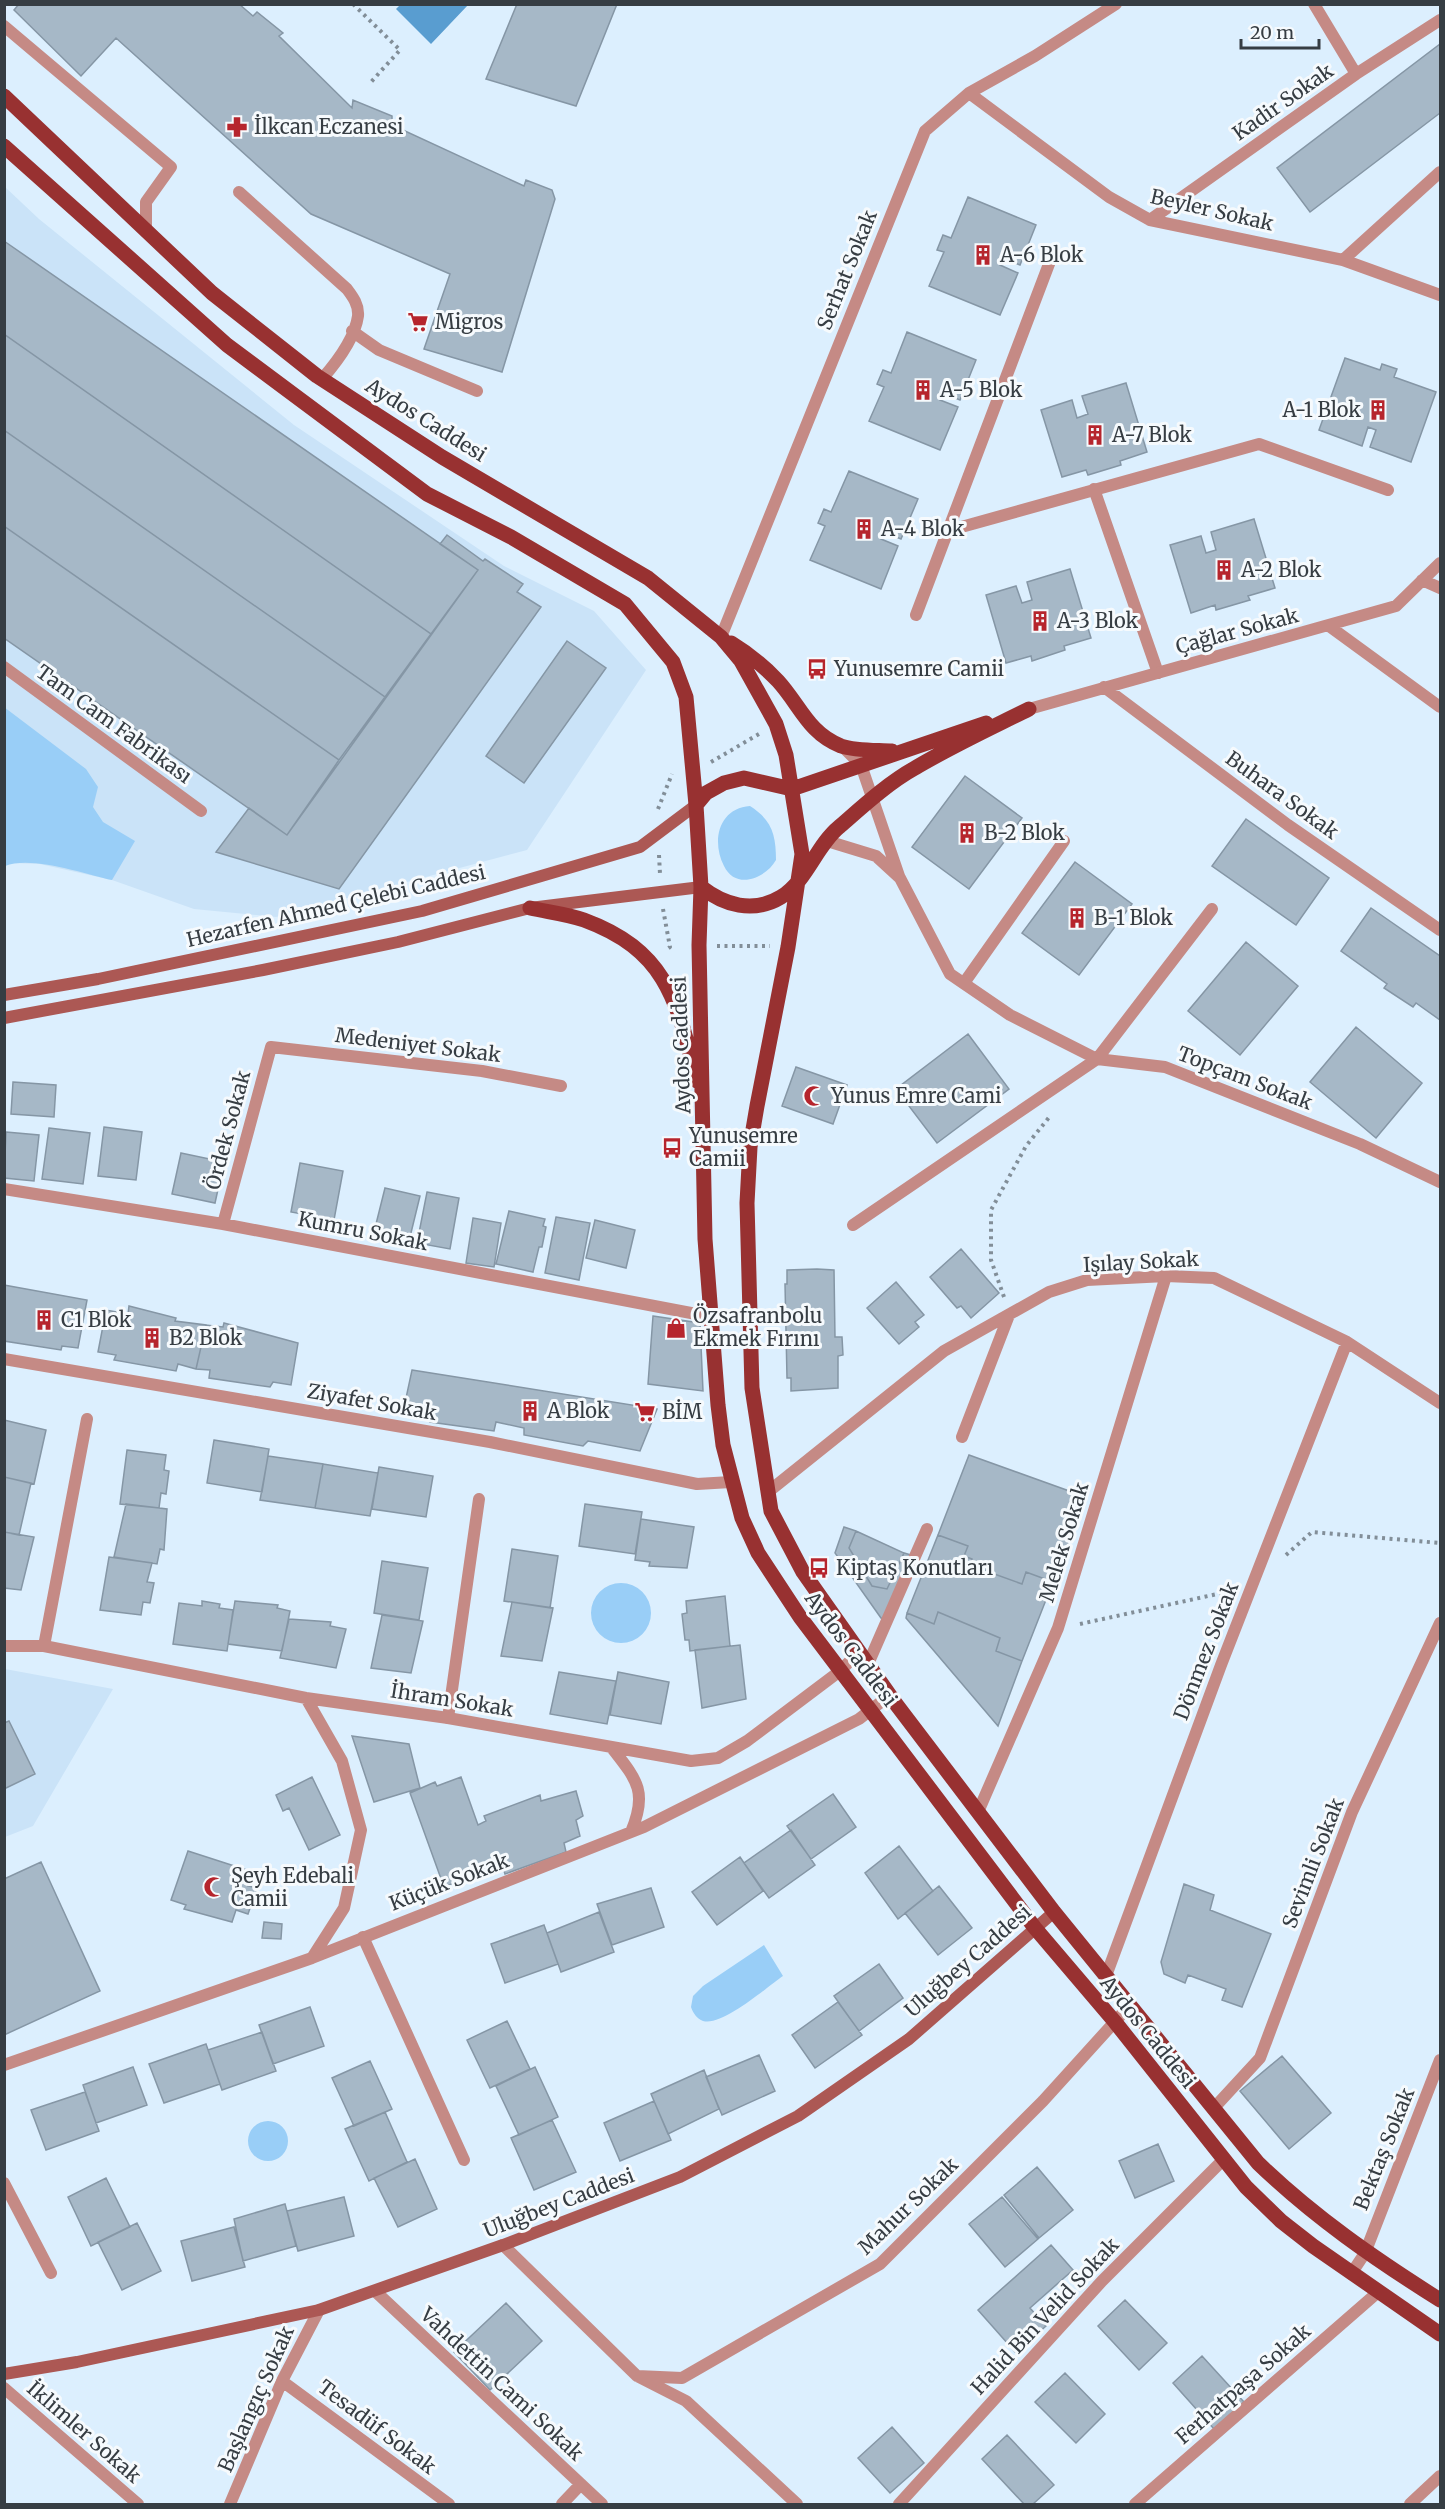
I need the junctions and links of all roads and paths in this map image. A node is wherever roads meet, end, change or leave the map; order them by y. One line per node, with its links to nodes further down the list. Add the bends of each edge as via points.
1 (353, 4): 7 (path, via 400,50)
2 (1116, 4): 8 (street, Serhat Sokak, via 1035,57)
3 (1314, 4): 6 (street)
4 (1440, 20): 6 (street, Kadir Sokak)
5 (4, 26): 14 (street, via 171,168 146,202)
6 (1356, 74): 13 (street, Kadir Sokak)
7 (371, 82)
8 (969, 93): 13 (street, Beyler Sokak, via 1109,197); 29 (street, Serhat Sokak, via 925,131)
9 (4, 96): 14 (main road, Aydos Caddesi)
10 (4, 146): 40 (main road, via 226,345 427,494 521,542 625,604 673,662 686,697)
11 (1440, 172): 16 (street)
12 (239, 192): 18 (street, via 347,289 356,302 358,316)
13 (1150, 220): 16 (street, Beyler Sokak)
14 (146, 232): 19 (main road, Aydos Caddesi, via 212,293)
15 (1053, 256): 23 (street)
16 (1343, 260): 17 (street, Beyler Sokak)
17 (1440, 295)
18 (352, 331): 19 (street); 20 (street, via 379,350)
19 (322, 379): 29 (main road, Aydos Caddesi, via 442,457 648,578)
20 (477, 391)
21 (1094, 489): 22 (street, via 1259,444); 23 (street); 31 (street)
22 (1388, 490)
23 (947, 531): 27 (street)
24 (1440, 563): 25 (street, Çağlar Sokak)
25 (1422, 580): 26 (street); 28 (street, Çağlar Sokak, via 1396,606)
26 (1440, 588)
27 (916, 615)
28 (1329, 626): 31 (street, Çağlar Sokak); 33 (street)
29 (721, 637): 35 (main road, via 750,654 779,682 809,725); 38 (main road, Aydos Caddesi, via 741,661 776,724)
30 (4, 667): 41 (street, Tam Cam Fabrikası)
31 (1158, 674): 32 (street, Çağlar Sokak)
32 (1104, 687): 34 (street, Çağlar Sokak); 49 (street, Buhara Sokak, via 1288,825)
33 (1440, 707)
34 (1029, 709): 36 (main road); 39 (main road, via 913,769)
35 (843, 747): 36 (main road); 37 (street)
36 (898, 752): 37 (main road)
37 (861, 765): 38 (main road); 39 (street)
38 (792, 789): 40 (main road, via 744,778 706,793); 45 (main road, via 802,854)
39 (874, 799): 42 (main road, via 836,828); 44 (street)
40 (696, 805): 46 (main road); 54 (street, Hezarfen Ahmed Çelebi Caddesi, via 640,847 422,911)
41 (201, 811)
42 (827, 841): 44 (street, Topçam Sokak, via 876,856); 45 (main road)
43 (1064, 841): 53 (street)
44 (900, 878): 53 (street, Topçam Sokak, via 950,974)
45 (797, 883): 46 (main road, via 781,897 761,906 739,906 718,900); 52 (main road, Aydos Caddesi)
46 (701, 887): 47 (street); 50 (main road, Aydos Caddesi)
47 (530, 908): 55 (street, via 364,949); 59 (main road, via 584,920 639,948 649,958 670,988)
48 (1212, 909): 57 (street)
49 (1440, 930)
50 (699, 945): 51 (path); 52 (path); 59 (main road, Aydos Caddesi)
51 (670, 946)
52 (788, 947): 74 (main road, Aydos Caddesi, via 750,1147 747,1203 752,1388)
53 (964, 983): 57 (street, Topçam Sokak, via 1010,1015)
54 (4, 995)
55 (4, 1018)
56 (271, 1047): 58 (street, Medeniyet Sokak, via 482,1071); 63 (street, Ördek Sokak)
57 (1097, 1059): 61 (street, Topçam Sokak, via 1166,1067 1360,1144); 64 (street)
58 (561, 1086)
59 (704, 1111): 67 (main road, Aydos Caddesi, via 705,1239)
60 (1054, 1111): 66 (path, via 1026,1146 991,1210 992,1260)
61 (1440, 1182)
62 (4, 1189): 63 (street, Kumru Sokak)
63 (224, 1224): 67 (street, Kumru Sokak)
64 (853, 1225)
65 (1166, 1275): 66 (street, Işılay Sokak, via 1087,1280 1049,1292); 68 (street, Işılay Sokak, via 1214,1278); 87 (street, Melek Sokak, via 1058,1628)
66 (1010, 1315): 72 (street); 74 (street, Işılay Sokak, via 944,1351)
67 (712, 1317): 73 (main road, Aydos Caddesi, via 723,1445)
68 (1347, 1342): 70 (street, Işılay Sokak); 93 (street, Dönmez Sokak, via 1221,1665)
69 (4, 1359): 73 (street, Ziyafet Sokak, via 490,1442 698,1484)
70 (1440, 1403)
71 (87, 1419): 79 (street)
72 (962, 1437)
73 (731, 1482): 81 (main road, Aydos Caddesi, via 758,1553)
74 (768, 1492): 80 (main road, Aydos Caddesi, via 771,1511 787,1545)
75 (479, 1499): 85 (street)
76 (927, 1529): 80 (street)
77 (1440, 1623): 98 (street, Sevimli Sokak, via 1352,1812 1260,2058)
78 (4, 1646): 79 (street, İhram Sokak)
79 (44, 1646): 83 (street, İhram Sokak)
80 (863, 1658): 81 (street, İhram Sokak); 82 (main road, Aydos Caddesi)
81 (840, 1671): 84 (main road, Aydos Caddesi); 86 (street, İhram Sokak, via 718,1758 691,1761)
82 (890, 1695): 84 (street, Küçük Sokak); 87 (main road, Aydos Caddesi)
83 (306, 1698): 85 (street, İhram Sokak); 92 (street, via 342,1761 361,1830 344,1908)
84 (871, 1711): 88 (street, Küçük Sokak, via 756,1773); 90 (main road, Aydos Caddesi)
85 (448, 1718): 86 (street, İhram Sokak)
86 (612, 1748): 88 (street, via 638,1782 641,1800)
87 (978, 1812): 89 (main road, Aydos Caddesi)
88 (631, 1832): 91 (street, Küçük Sokak)
89 (1054, 1912): 90 (street, Uluğbey Caddesi); 93 (main road, Aydos Caddesi)
90 (1035, 1928): 95 (main road, Aydos Caddesi); 102 (street, Uluğbey Caddesi, via 909,2039 798,2116 680,2177)
91 (363, 1937): 92 (street, Küçük Sokak); 100 (street)
92 (312, 1958): 97 (street, Küçük Sokak)
93 (1107, 1976): 94 (main road, Aydos Caddesi)
94 (1130, 2006): 95 (street, Mahur Sokak); 98 (main road, Aydos Caddesi)
95 (1115, 2022): 99 (main road, Aydos Caddesi); 112 (street, Mahur Sokak, via 1043,2101 880,2264 682,2379)
96 (1440, 2060): 103 (street, Bektaş Sokak)
97 (4, 2065)
98 (1212, 2109): 103 (main road, Aydos Caddesi, via 1288,2192)
99 (1224, 2159): 105 (main road, Aydos Caddesi, via 1281,2222); 123 (street, Halid Bin Velid Sokak, via 1102,2281)
100 (464, 2160)
101 (4, 2183): 104 (street)
102 (503, 2245): 106 (street, Uluğbey Caddesi); 112 (street)
103 (1365, 2253): 105 (street); 108 (main road, Aydos Caddesi)
104 (51, 2273)
105 (1352, 2274): 107 (main road, Aydos Caddesi)
106 (375, 2291): 109 (street, Uluğbey Caddesi); 116 (street, Vahdettin Cami Sokak)
107 (1377, 2293): 110 (main road, Aydos Caddesi); 124 (street, Ferhatpaşa Sokak)
108 (1440, 2301)
109 (318, 2310): 111 (street, Uluğbey Caddesi); 113 (street, Başlangıç Sokak)
110 (1440, 2334)
111 (4, 2374)
112 (637, 2376): 122 (street, via 686,2401)
113 (282, 2380): 118 (street, Başlangıç Sokak); 119 (street, Tesadüf Sokak)
114 (4, 2388): 117 (street, İklimler Sokak)
115 (1440, 2476): 125 (street)
116 (580, 2484): 120 (street); 121 (street, Vahdettin Cami Sokak)
117 (138, 2505)
118 (230, 2505)
119 (450, 2505)
120 (562, 2505)
121 (602, 2505)
122 (797, 2505)
123 (899, 2505)
124 (1136, 2505)
125 (1410, 2505)

